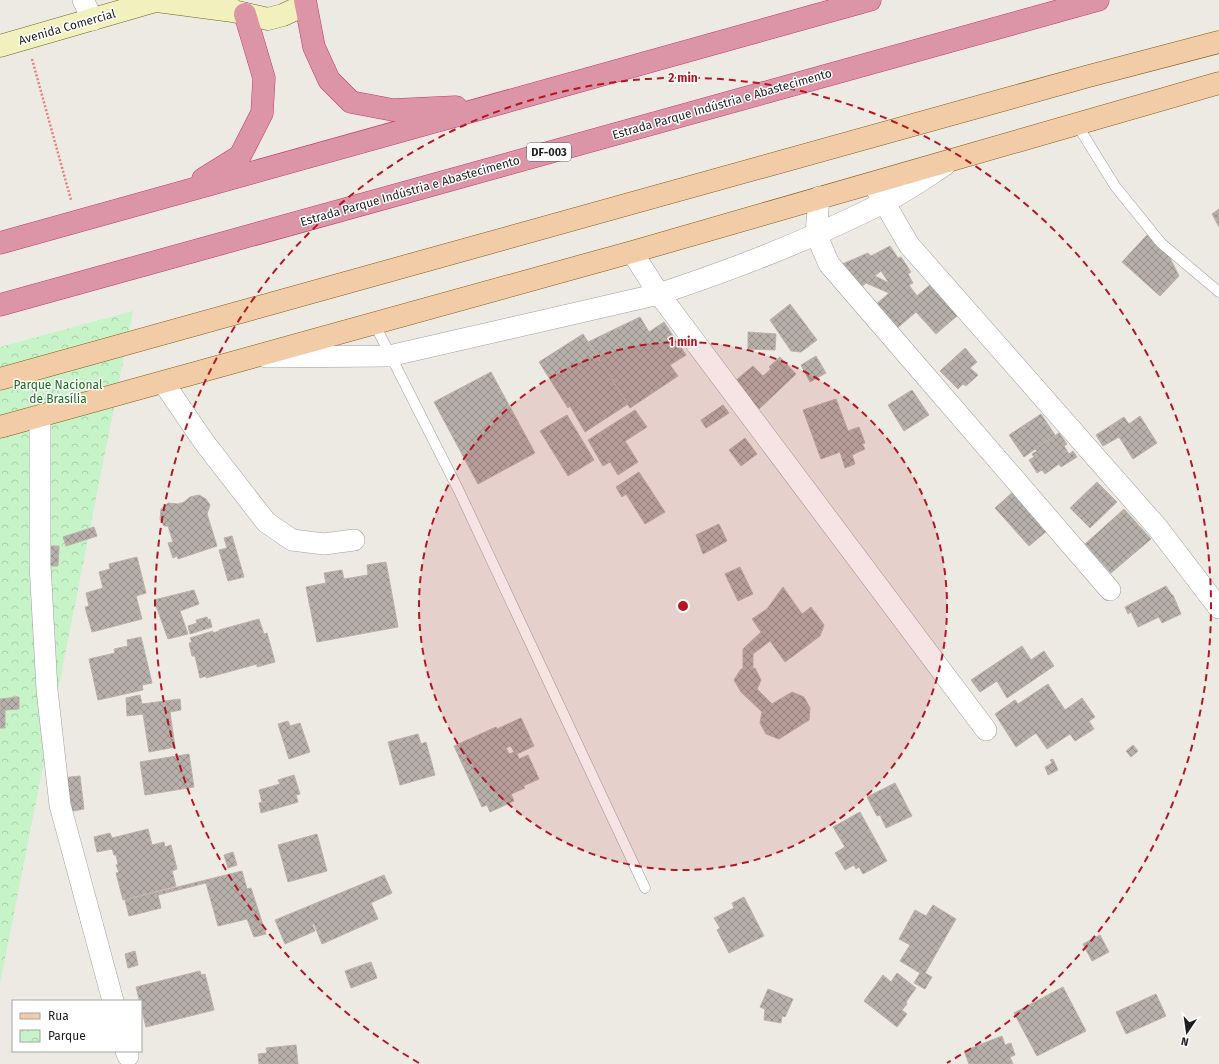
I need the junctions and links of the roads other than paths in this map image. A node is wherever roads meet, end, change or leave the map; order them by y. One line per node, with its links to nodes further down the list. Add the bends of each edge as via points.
1 (84, 0): 7 (street)
2 (305, 0): 6 (street, Avenida Comercial, via 298,8 268,19); 11 (highway, via 314,47 329,80 351,102 393,110)
3 (870, 0): 11 (highway)
4 (1098, 0): 23 (highway, Estrada Parque Indústria e Abastecimento / DF-003)
5 (158, 1): 6 (street, Avenida Comercial); 7 (street, Avenida Comercial)
6 (234, 8): 15 (highway, via 264,78 262,113 240,156)
7 (93, 20): 9 (street, Avenida Comercial)
8 (1219, 42): 27 (main road, via 1081,78)
9 (0, 46)
10 (1219, 83): 12 (main road)
11 (490, 106): 15 (highway)
12 (1076, 123): 13 (main road); 21 (lane, via 1115,186 1161,243)
13 (959, 157): 14 (main road); 17 (street)
14 (872, 182): 16 (main road); 17 (street)
15 (186, 191): 19 (highway)
16 (819, 197): 18 (street); 20 (main road)
17 (884, 203): 18 (street); 33 (street, via 909,245 1157,527)
18 (816, 234): 22 (street, via 714,276); 32 (street, via 829,264)
19 (0, 243)
20 (632, 252): 22 (street); 24 (main road)
21 (1219, 292)
22 (659, 294): 26 (street); 34 (street)
23 (0, 305)
24 (374, 323): 25 (main road); 26 (lane)
25 (254, 356): 26 (street); 28 (main road)
26 (389, 356): 35 (lane, via 459,491)
27 (0, 379)
28 (163, 382): 29 (main road); 31 (street, via 204,442 266,522 292,540 324,544)
29 (40, 416): 30 (main road); 36 (street, via 40,564 48,690 60,805)
30 (0, 427)
31 (354, 540)
32 (1110, 590)
33 (1219, 608)
34 (986, 730)
35 (645, 888)
36 (113, 1000)

